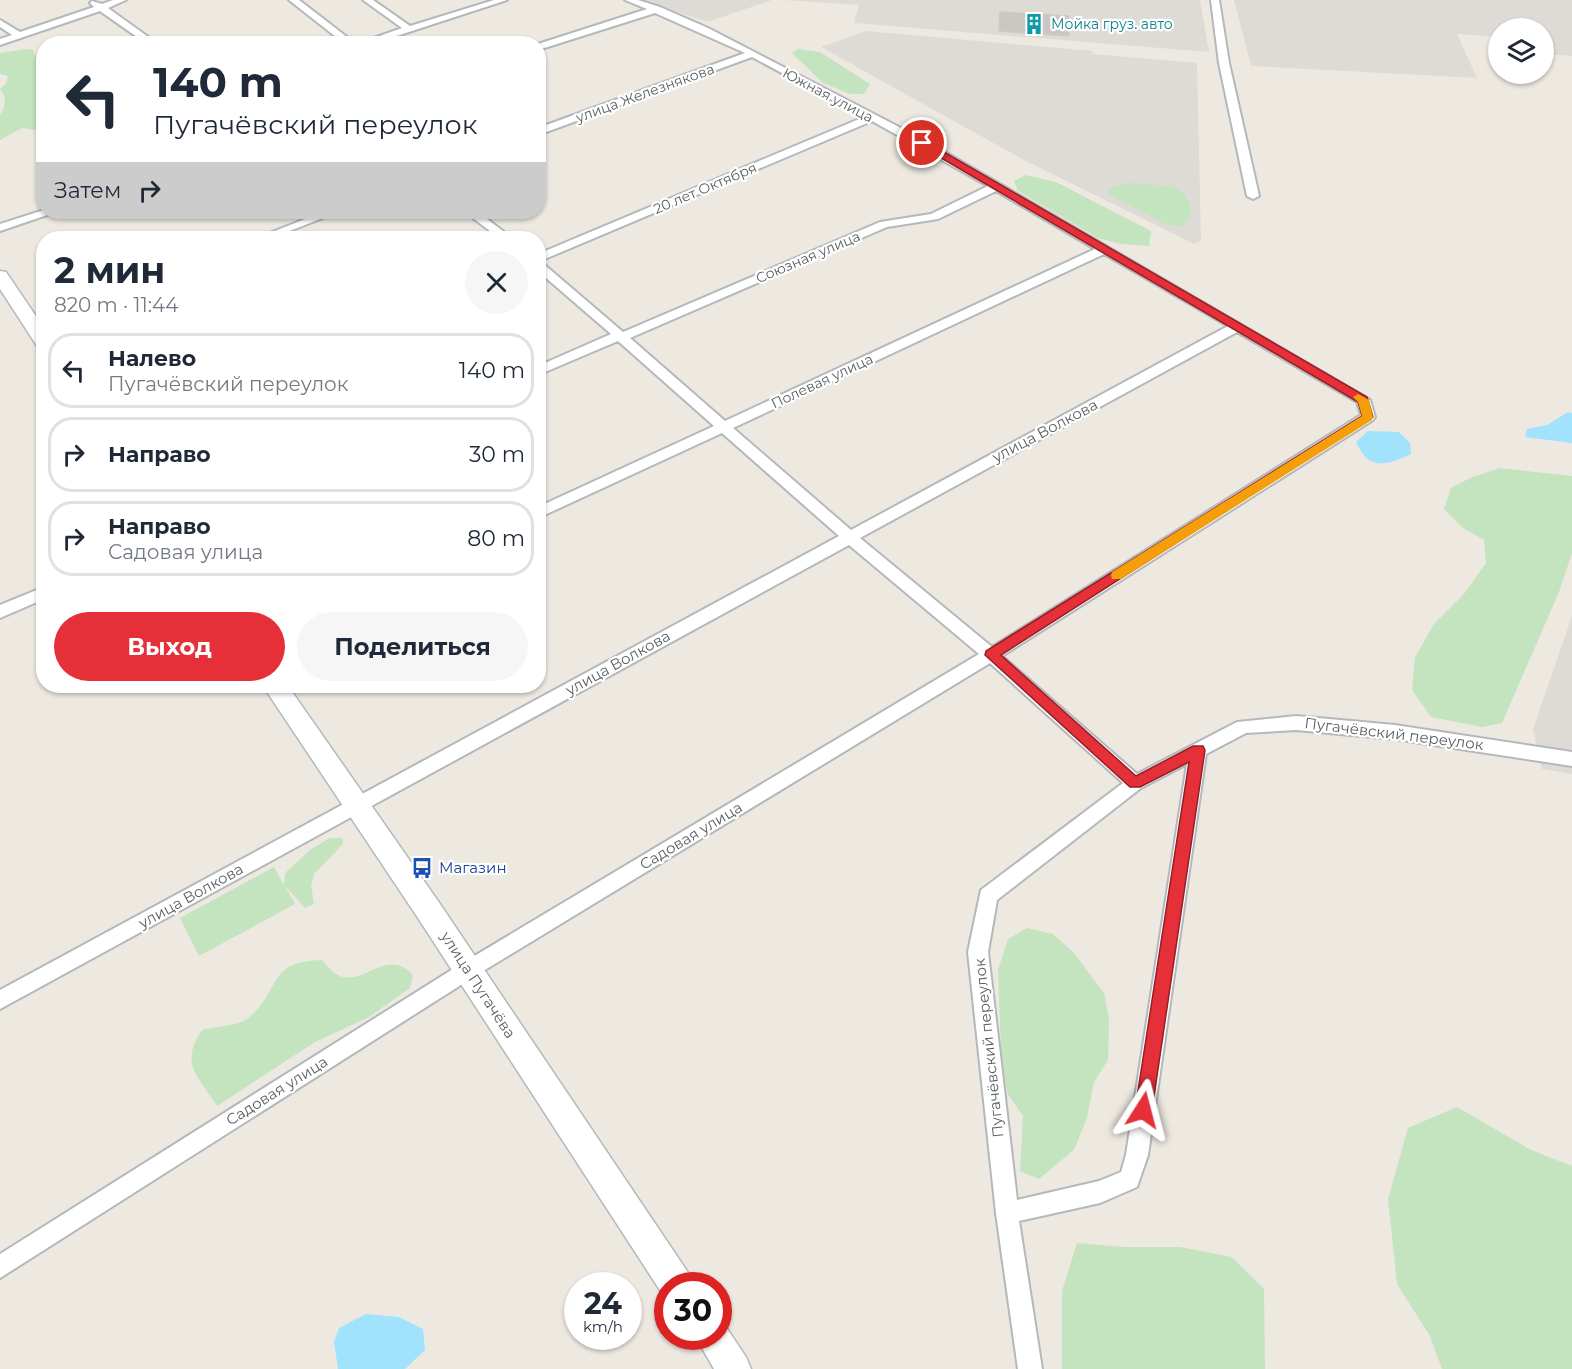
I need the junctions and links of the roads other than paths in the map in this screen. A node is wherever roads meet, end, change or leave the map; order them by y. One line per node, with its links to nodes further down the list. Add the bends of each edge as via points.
1 (90, 0): 9 (street)
2 (122, 0): 9 (street)
3 (293, 0): 15 (street)
4 (367, 0): 12 (street)
5 (503, 0): 8 (street)
6 (629, 0): 10 (street, Южная улица)
7 (1215, 0): 23 (street, via 1224,63)
8 (481, 3): 12 (street)
9 (102, 7): 13 (street); 14 (street)
10 (657, 9): 18 (street); 19 (street, Южная улица)
11 (0, 23): 13 (street)
12 (409, 29): 16 (street)
13 (18, 35): 17 (street)
14 (142, 36)
15 (341, 36)
16 (387, 36)
17 (0, 42)
18 (546, 44)
19 (752, 54): 20 (street, Южная улица); 21 (street, улица Железнякова)
20 (871, 118): 22 (street, Южная улица); 31 (street, 20 лет Октября)
21 (546, 129)
22 (997, 186): 30 (street, Южная улица); 36 (street, Союзная улица, via 934,217 884,224)
23 (1253, 196)
24 (36, 216): 27 (street)
25 (313, 219): 28 (street)
26 (481, 219): 29 (street)
27 (0, 228)
28 (282, 231)
29 (497, 231)
30 (1105, 249): 35 (street, Южная улица); 39 (street, Полевая улица)
31 (546, 255)
32 (546, 271): 36 (street)
33 (0, 276): 34 (street)
34 (36, 320)
35 (1236, 327): 38 (street, Южная улица); 41 (street, улица Волкова)
36 (620, 336): 37 (street, Союзная улица); 39 (street)
37 (546, 368)
38 (1363, 400): 44 (street, Садовая улица, via 1368,417)
39 (724, 427): 40 (street, Полевая улица); 41 (street)
40 (546, 509)
41 (849, 537): 44 (street); 49 (street, улица Волкова)
42 (36, 596): 43 (street)
43 (0, 612)
44 (991, 655): 48 (street); 50 (street, Садовая улица)
45 (280, 693): 49 (street, улица Пугачёва)
46 (1198, 750): 47 (street, Пугачёвский переулок, via 1243,727 1296,723 1395,732); 48 (street, Пугачёвский переулок); 52 (street, via 1137,1155 1129,1179 1100,1192)
47 (1572, 759)
48 (1135, 783): 52 (street, Пугачёвский переулок, via 988,896 978,952)
49 (360, 805): 50 (street, улица Пугачёва); 51 (street, улица Волкова)
50 (468, 970): 53 (street, Садовая улица); 54 (street, улица Пугачёва)
51 (0, 1000)
52 (1007, 1213): 57 (street, Пугачёвский переулок)
53 (0, 1267)
54 (667, 1272)
55 (721, 1350): 56 (street)
56 (734, 1369)
57 (1030, 1369)

